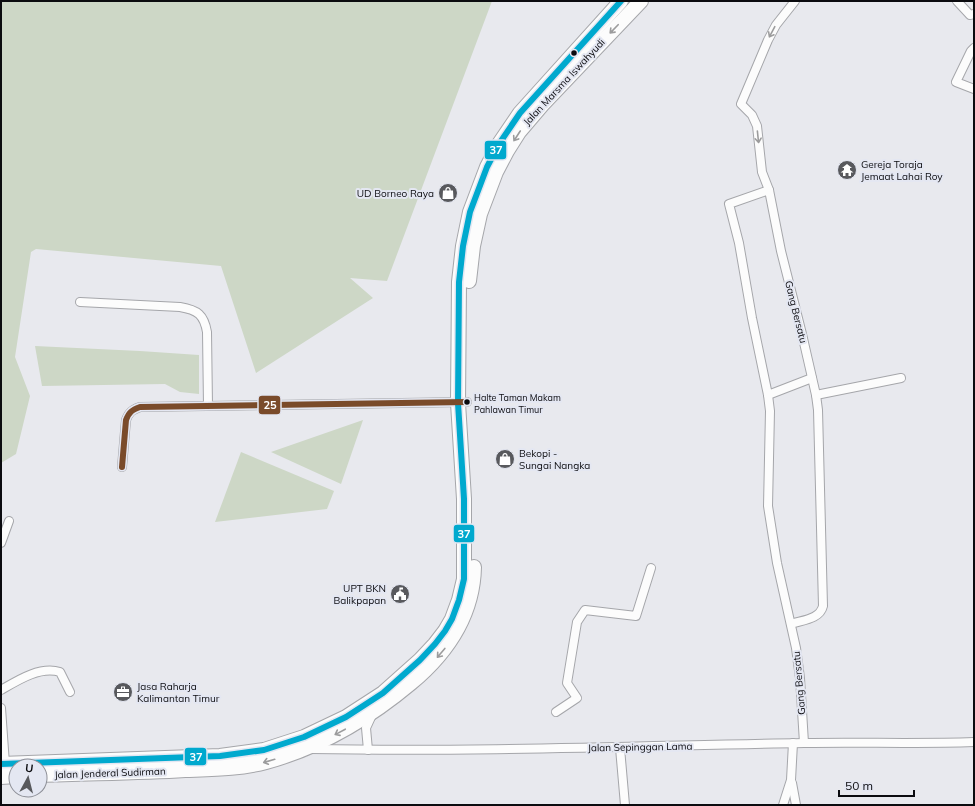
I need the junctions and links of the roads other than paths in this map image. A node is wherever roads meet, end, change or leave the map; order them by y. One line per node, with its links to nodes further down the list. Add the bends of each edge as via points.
1 (621, 1): 14 (highway, Jalan Marsma Iswahyudi, via 520,113 499,144 475,196 466,230 461,267)
2 (641, 1): 14 (highway, Jalan Marsma Iswahyudi, one-way to 14, via 529,119 496,172 480,214 473,246)
3 (795, 1): 8 (street, Gang Bersatu, one-way to 8, via 768,40 741,104 752,114 757,126 762,172)
4 (957, 1): 5 (street, via 970,15)
5 (974, 14)
6 (974, 48): 7 (street, via 956,82)
7 (974, 89)
8 (768, 190): 10 (street, Gang Bersatu); 13 (street, Gang Bersatu, via 729,204)
9 (80, 302): 15 (street, via 180,307 202,316 207,332)
10 (812, 378): 12 (street, Gang Bersatu); 13 (street)
11 (901, 378): 12 (street)
12 (816, 394): 20 (street, Gang Bersatu, via 823,606 816,616)
13 (768, 395): 20 (street, Gang Bersatu, via 768,506 777,563)
14 (462, 403): 15 (street); 23 (highway, Jalan Marsma Iswahyudi, via 472,485 474,533 474,575 468,605 455,634 432,664 388,703)
15 (208, 406): 16 (street, via 146,406 134,409 126,420)
16 (122, 467)
17 (9, 521): 18 (street)
18 (1, 544)
19 (651, 568): 25 (street, via 636,616 585,610 577,622 568,683 577,698)
20 (791, 624): 28 (street, Gang Bersatu, via 800,678)
21 (1, 690): 22 (street, via 38,672 54,670 60,672)
22 (70, 692)
23 (372, 707): 29 (highway, Jalan Marsma Iswahyudi, via 319,731); 31 (highway, Jalan Marsma Iswahyudi, one-way to 31, via 341,732); 32 (street, via 366,728)
24 (1, 708): 34 (street)
25 (556, 712)
26 (974, 742): 28 (street, Jalan Sepinggan Lama)
27 (793, 743): 28 (street, Jalan Sepinggan Lama); 30 (street, Jalan Sepinggan Lama); 37 (street)
28 (804, 743)
29 (277, 746): 31 (street, Jalan Sepinggan Lama); 33 (highway, Jalan Marsma Iswahyudi, via 237,754)
30 (620, 748): 32 (street, Jalan Sepinggan Lama); 38 (street)
31 (306, 749): 32 (street, Jalan Sepinggan Lama); 35 (highway, Jalan Marsma Iswahyudi, one-way to 35, via 266,762 240,767)
32 (368, 750)
33 (183, 757): 34 (highway, Jalan Jenderal Sudirman, via 58,761)
34 (2, 768)
35 (179, 771): 36 (highway, Jalan Jenderal Sudirman)
36 (48, 775)
37 (791, 780): 39 (street); 40 (street)
38 (625, 805)
39 (783, 805)
40 (796, 805)

